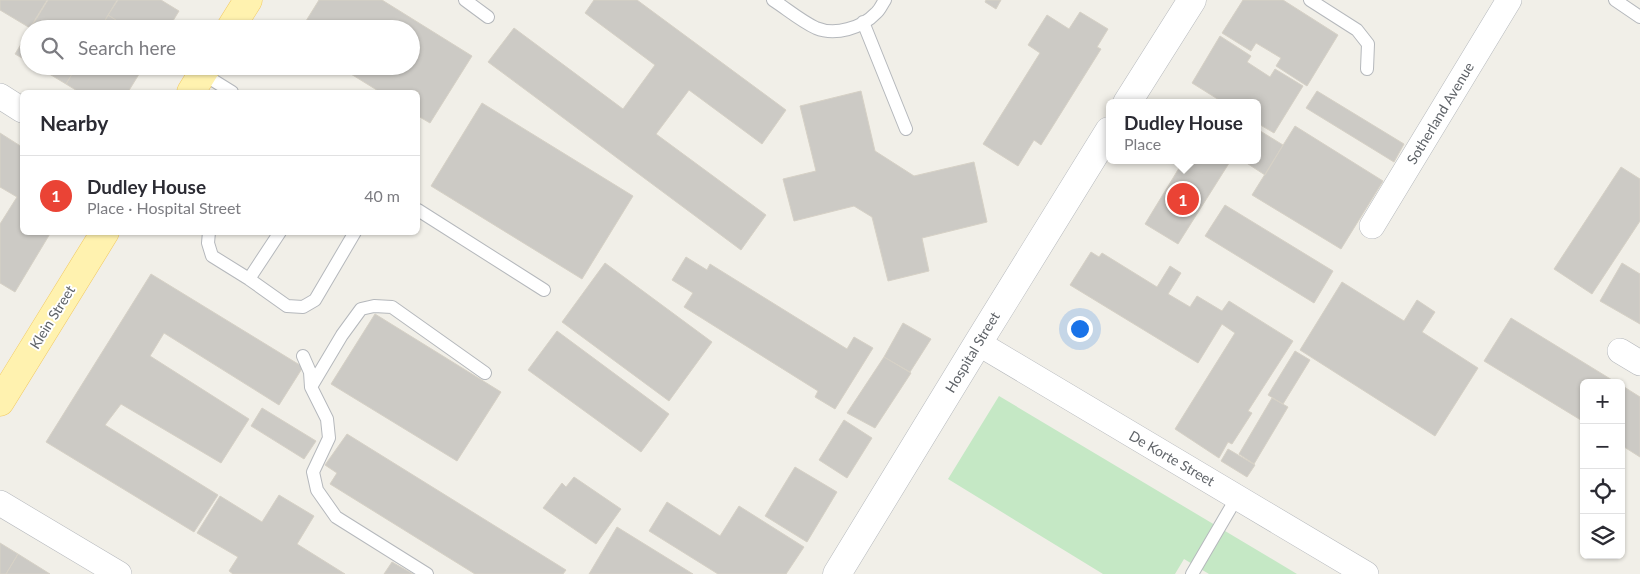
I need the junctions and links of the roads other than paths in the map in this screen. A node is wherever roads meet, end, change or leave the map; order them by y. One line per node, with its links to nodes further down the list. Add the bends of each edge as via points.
1 (248, 0): 11 (main road)
2 (465, 0): 9 (lane)
3 (773, 0): 12 (lane, via 815,27 832,32 850,29)
4 (884, 0): 12 (lane, via 876,13)
5 (1192, 0): 17 (street)
6 (1310, 0): 13 (lane, via 1357,30 1368,44)
7 (1509, 0): 22 (street, Sotherland Avenue)
8 (1615, 0): 10 (lane)
9 (488, 17)
10 (1640, 17)
11 (236, 20)
12 (863, 22): 19 (lane)
13 (1367, 69)
14 (200, 78): 15 (lane)
15 (227, 90)
16 (0, 96): 18 (street)
17 (1130, 99)
18 (20, 109)
19 (906, 129)
20 (1106, 136): 29 (street, Hospital Street)
21 (420, 211): 28 (lane)
22 (1372, 226)
23 (103, 235): 33 (main road, Klein Street)
24 (208, 235): 27 (lane, via 212,256)
25 (278, 235): 27 (lane)
26 (353, 235): 27 (lane, via 315,300 303,307 288,306)
27 (250, 279)
28 (544, 290)
29 (978, 343): 34 (street, De Korte Street); 38 (street, Hospital Street)
30 (303, 356): 32 (lane, via 310,372)
31 (485, 373): 32 (lane, via 392,307 374,306 361,309)
32 (311, 387): 37 (lane, via 327,419 329,438 313,472 317,490 336,517)
33 (0, 402)
34 (1237, 496): 39 (lane); 40 (street, De Korte Street)
35 (0, 503): 36 (street)
36 (118, 574)
37 (427, 574)
38 (837, 574)
39 (1192, 574)
40 (1366, 574)

